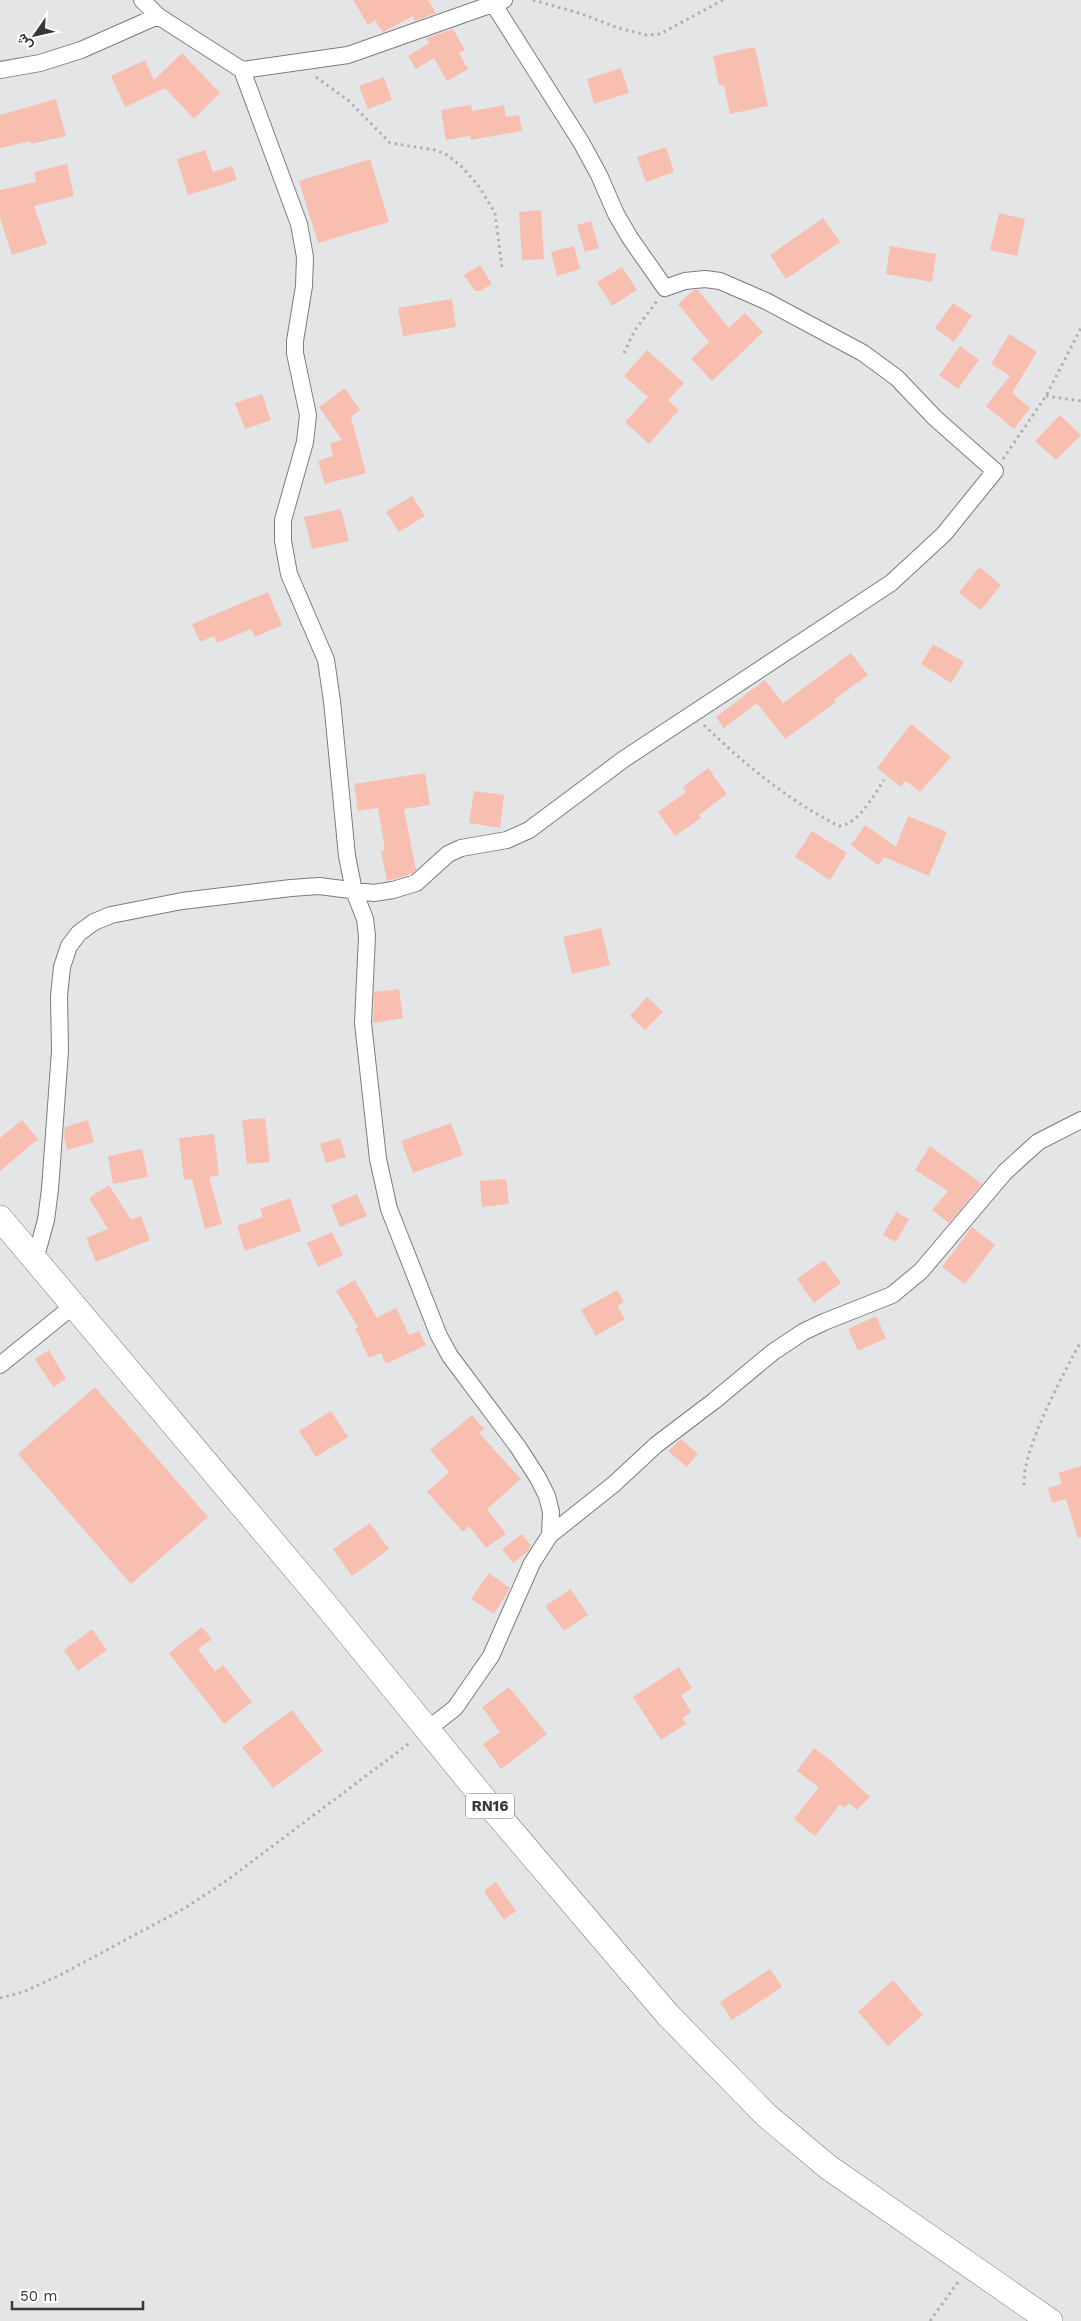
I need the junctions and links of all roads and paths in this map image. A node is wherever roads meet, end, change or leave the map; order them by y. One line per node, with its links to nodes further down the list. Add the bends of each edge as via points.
1 (142, 0): 5 (street)
2 (533, 0): 3 (path, via 647,35 660,34)
3 (723, 0)
4 (499, 2): 6 (street, via 348,55); 10 (street, via 600,175 630,238)
5 (158, 16): 7 (street, via 80,50 40,63); 8 (street)
6 (294, 63): 8 (street); 9 (path, via 337,90 390,142 435,150 461,166 478,185 495,213)
7 (0, 70)
8 (242, 70): 18 (street, via 299,224 304,258 304,286 295,341 308,426 284,520 283,541 289,574 326,660 347,856)
9 (502, 268)
10 (666, 288): 12 (path, via 635,330); 15 (street, via 686,281 720,281 864,353 896,378)
11 (1081, 328): 13 (path)
12 (624, 353)
13 (1046, 396): 14 (path); 15 (path)
14 (1081, 401)
15 (995, 471): 16 (street, via 944,534 891,583)
16 (693, 714): 17 (path, via 743,762 839,826 852,820 866,806); 18 (street, via 624,759 529,830 507,840 461,848 448,854 416,883 407,887 374,893)
17 (884, 780)
18 (354, 891): 21 (street, via 319,886 202,898 112,915 79,932 69,946 62,967 50,1189); 26 (street, via 365,919 367,936 362,1023 378,1159 389,1209 450,1356 518,1447 547,1496 551,1512)
19 (1081, 1120): 26 (street, via 1038,1142 1005,1172 906,1285 892,1295 803,1332 773,1352)
20 (0, 1218): 21 (main road, RN16)
21 (35, 1260): 22 (main road, RN16)
22 (73, 1306): 24 (street); 27 (main road, RN16)
23 (1081, 1341): 25 (path, via 1032,1444 1023,1473)
24 (0, 1365)
25 (1024, 1485)
26 (550, 1535): 27 (street, via 532,1563 491,1656 454,1708)
27 (428, 1729): 28 (path, via 226,1881 185,1908 60,1975 23,1992); 29 (main road, RN16, via 668,2015 766,2115 828,2167)
28 (0, 1998)
29 (970, 2266): 30 (path); 31 (main road, RN16)
30 (930, 2321)
31 (1050, 2321)

